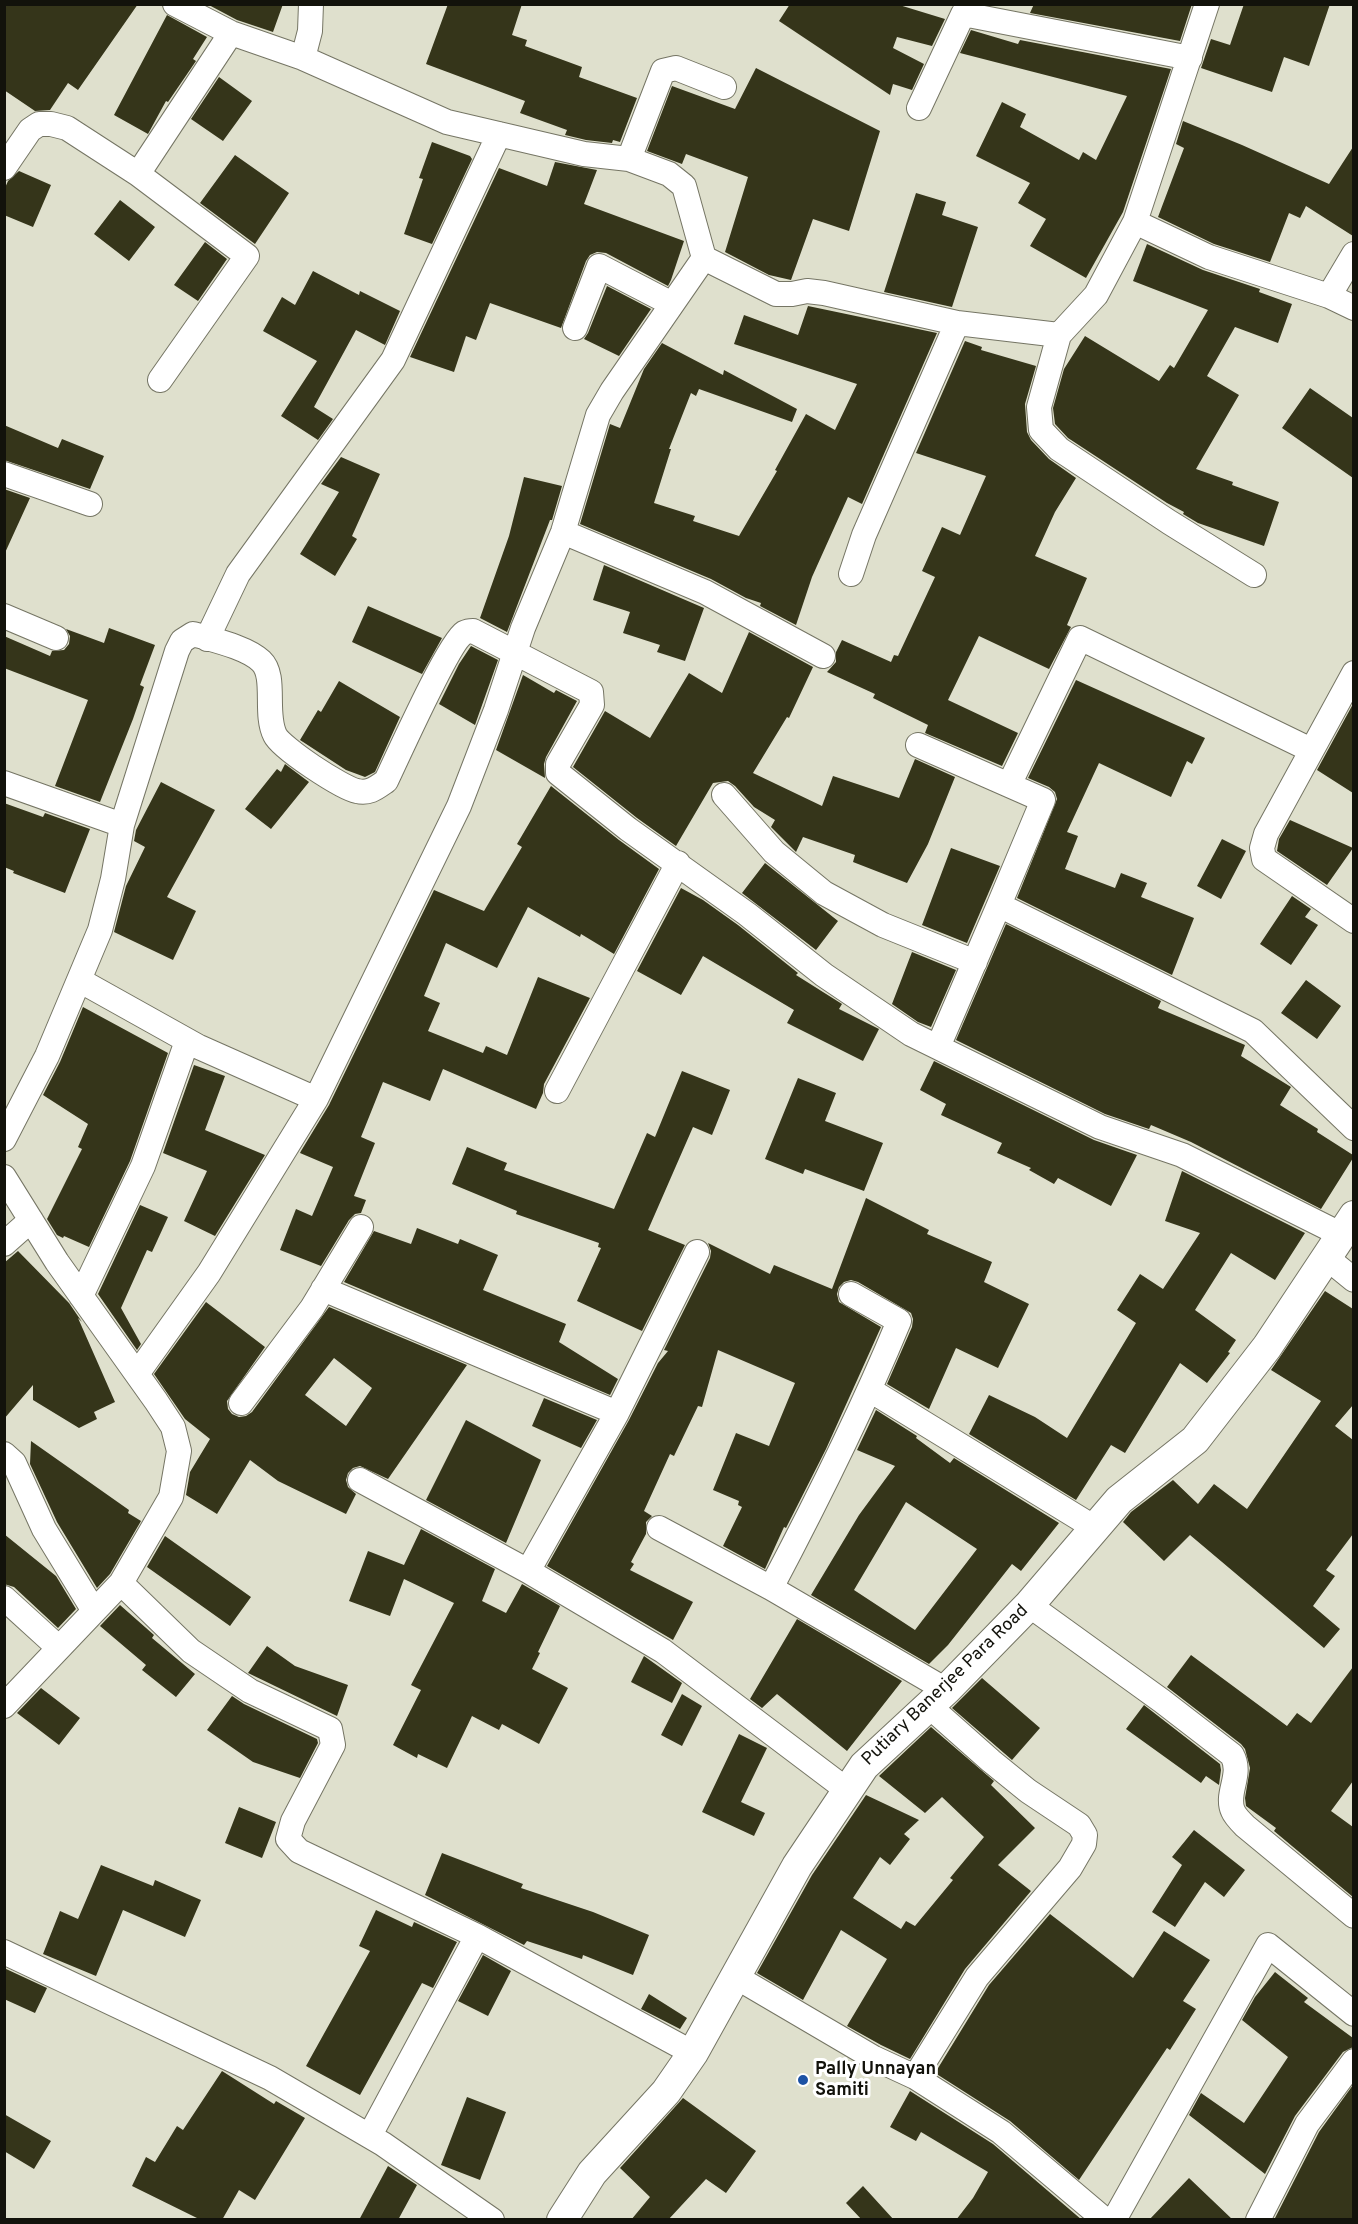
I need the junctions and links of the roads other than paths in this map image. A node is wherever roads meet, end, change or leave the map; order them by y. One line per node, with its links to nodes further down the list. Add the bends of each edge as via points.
1 (175, 4): 4 (street)
2 (311, 4): 5 (street)
3 (1207, 4): 6 (street)
4 (231, 33): 5 (street); 12 (street)
5 (303, 58): 9 (street, via 447,122)
6 (1190, 58): 8 (street, via 963,14); 13 (street)
7 (724, 87): 10 (street, via 676,68 663,71)
8 (919, 108)
9 (499, 134): 10 (street, via 584,154); 30 (street, via 393,360 238,574)
10 (629, 159): 15 (street, via 669,174 684,186)
11 (4, 168): 12 (street, via 30,130 39,124 51,124 67,128)
12 (138, 174): 22 (street, via 247,256)
13 (1135, 222): 16 (street, via 1209,257); 21 (street, via 1096,295)
14 (1353, 254): 16 (street)
15 (704, 258): 17 (street); 19 (street, via 776,294 824,293)
16 (1329, 296): 18 (street)
17 (672, 304): 20 (street, via 599,266); 25 (street, via 598,416)
18 (1353, 308)
19 (957, 323): 21 (street); 26 (street)
20 (575, 328)
21 (1059, 334): 27 (street, via 1039,406 1041,430 1059,449)
22 (160, 380)
23 (4, 474): 24 (street)
24 (90, 504)
25 (563, 532): 31 (street); 32 (street, via 705,592)
26 (850, 574)
27 (1254, 575)
28 (4, 616): 29 (street)
29 (56, 638)
30 (207, 639): 31 (street, via 249,652 261,661 269,671 269,713 275,736 318,770 356,791 372,791 386,781 442,665 465,632 473,631); 39 (street, via 193,634 182,641 177,651)
31 (516, 652): 40 (street, via 591,692 591,705 558,764 558,773); 48 (street, via 459,806)
32 (822, 656)
33 (1353, 673): 35 (street)
34 (918, 745): 37 (street)
35 (1311, 750): 37 (street, via 1080,638); 42 (street, via 1266,834 1264,859)
36 (4, 783): 39 (street)
37 (1009, 785): 41 (street, via 1043,800)
38 (724, 795): 43 (street, via 774,852 824,893 883,925)
39 (122, 825): 44 (street, via 100,930)
40 (678, 863): 46 (street, via 824,975 911,1034); 47 (street)
41 (999, 905): 43 (street); 49 (street, via 1253,1031)
42 (1353, 921)
43 (975, 962): 46 (street)
44 (79, 980): 45 (street); 50 (street)
45 (187, 1041): 48 (street); 60 (street, via 143,1166)
46 (938, 1047): 54 (street, via 1100,1128 1182,1155)
47 (556, 1091)
48 (316, 1100): 61 (street, via 209,1273)
49 (1353, 1128)
50 (4, 1139)
51 (4, 1177): 52 (street)
52 (30, 1220): 55 (street); 60 (street)
53 (361, 1227): 58 (street)
54 (1340, 1236): 57 (street); 68 (street, Putiary Banerjee Para Road, via 1267,1347 1195,1440 1119,1500)
55 (4, 1244)
56 (697, 1252): 64 (street)
57 (1353, 1280)
58 (323, 1289): 63 (street); 64 (street)
59 (851, 1294): 62 (street, via 899,1321)
60 (81, 1296): 61 (street)
61 (137, 1374): 70 (street, via 173,1428 179,1451 171,1497)
62 (870, 1390): 68 (street); 71 (street, via 833,1471)
63 (241, 1403)
64 (617, 1413): 69 (street)
65 (4, 1454): 74 (street, via 14,1463 44,1529)
66 (360, 1480): 69 (street)
67 (659, 1527): 71 (street)
68 (1095, 1528): 73 (street, Putiary Banerjee Para Road)
69 (528, 1571): 78 (street, via 663,1651)
70 (121, 1583): 74 (street); 80 (street, via 192,1651 250,1691 330,1729 333,1745 293,1821 288,1839 299,1851)
71 (771, 1588): 76 (street)
72 (4, 1598): 75 (street)
73 (1029, 1605): 76 (street, Putiary Banerjee Para Road); 79 (street, via 1232,1755 1237,1764 1233,1811 1245,1826)
74 (94, 1611): 75 (street)
75 (59, 1648): 77 (street)
76 (937, 1698): 78 (street, Putiary Banerjee Para Road, via 864,1766); 86 (street, via 1010,1776 1079,1825 1085,1835 1070,1868 978,1977)
77 (4, 1706)
78 (847, 1790): 82 (street, Putiary Banerjee Para Road, via 797,1866)
79 (1353, 1916)
80 (477, 1936): 84 (street); 87 (street)
81 (4, 1952): 87 (street, via 270,2078)
82 (736, 1977): 84 (street, Putiary Banerjee Para Road); 86 (street)
83 (1353, 2014): 91 (street, via 1268,1945)
84 (693, 2053): 89 (street, Putiary Banerjee Para Road, via 666,2092 592,2173)
85 (1353, 2061): 92 (street, via 1307,2124)
86 (915, 2078): 90 (street, via 1001,2132)
87 (370, 2135): 88 (street)
88 (492, 2220)
89 (562, 2220)
90 (1105, 2220)
91 (1114, 2220)
92 (1258, 2220)

